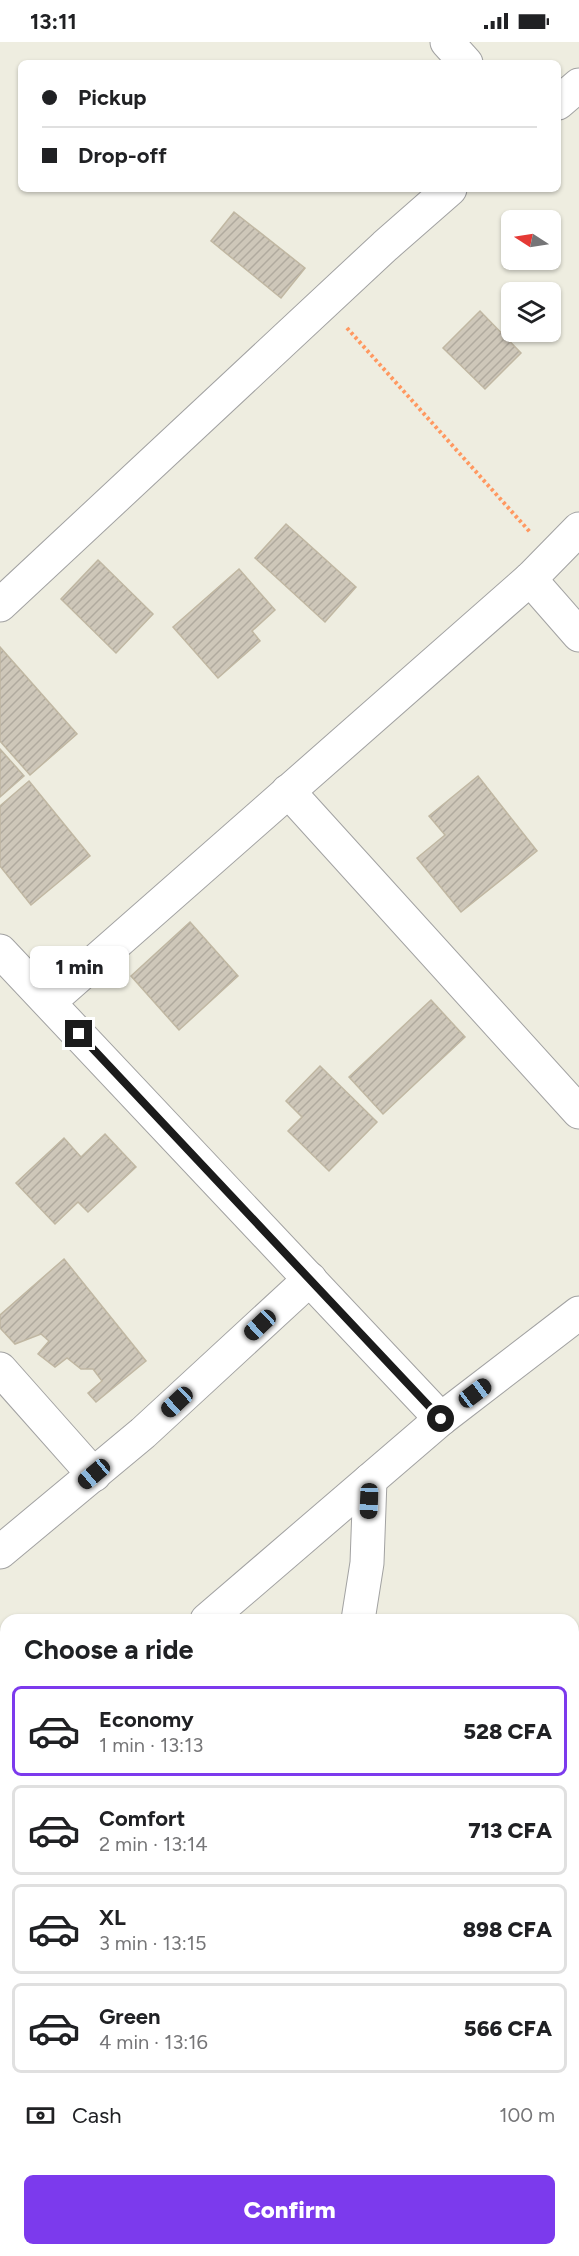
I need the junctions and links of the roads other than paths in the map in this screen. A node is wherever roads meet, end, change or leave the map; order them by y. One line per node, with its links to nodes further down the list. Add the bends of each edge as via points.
1 (447, 42): 2 (street)
2 (463, 60)
3 (579, 85): 4 (street)
4 (561, 101)
5 (447, 192): 8 (street)
6 (579, 529): 7 (street)
7 (541, 568): 9 (street); 10 (street)
8 (0, 605)
9 (579, 635)
10 (288, 791): 12 (street); 13 (street)
11 (0, 951): 12 (street)
12 (49, 1002): 14 (street)
13 (579, 1112)
14 (310, 1279): 17 (street); 18 (street, via 143,1434)
15 (579, 1313): 17 (street)
16 (0, 1369): 18 (street)
17 (441, 1419): 19 (street)
18 (94, 1474): 20 (street)
19 (370, 1480): 21 (street); 22 (street, via 367,1563)
20 (0, 1552)
21 (214, 1614)
22 (359, 1614)

